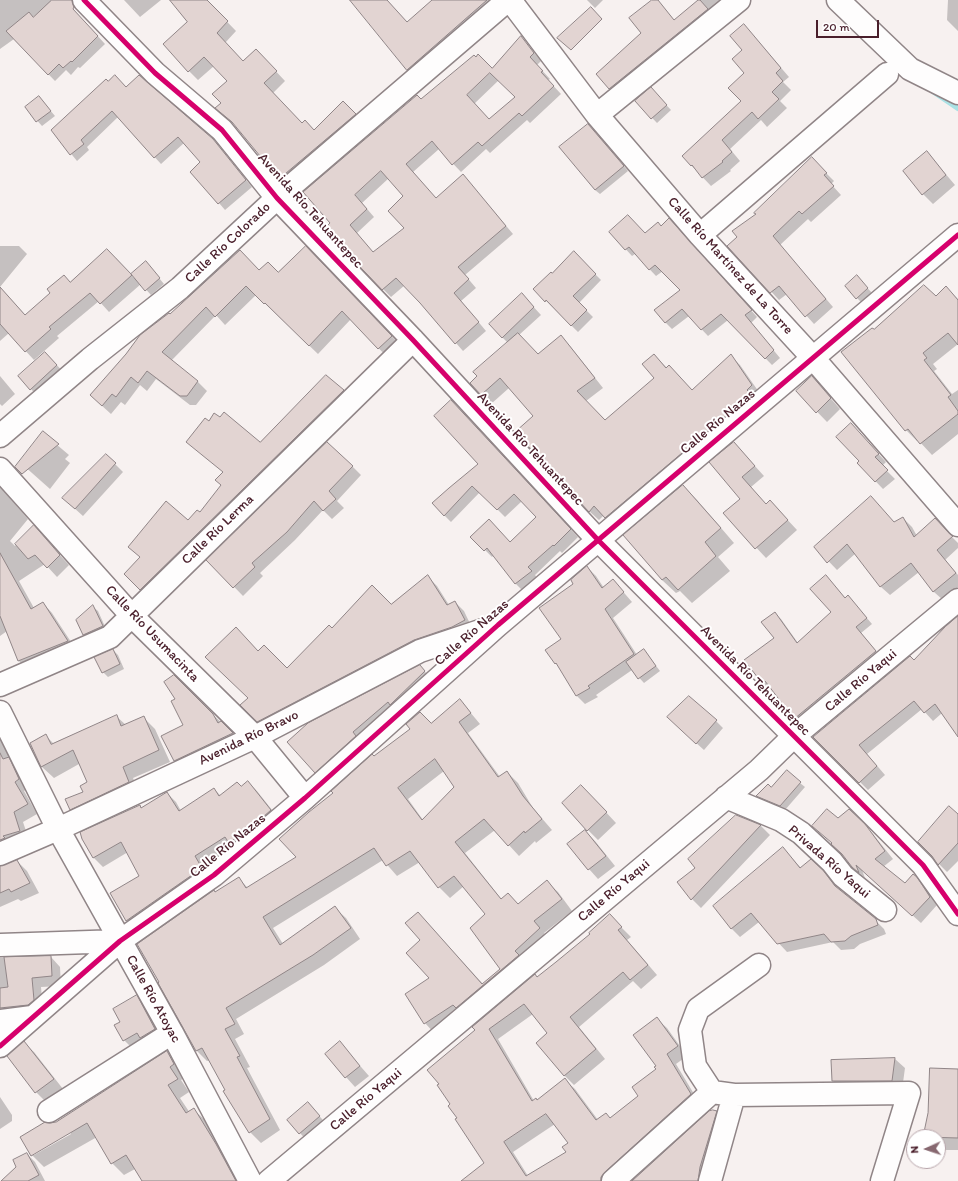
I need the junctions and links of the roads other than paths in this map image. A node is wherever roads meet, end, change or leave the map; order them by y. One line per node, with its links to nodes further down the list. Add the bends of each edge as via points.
1 (84, 0): 8 (street, Avenida Río Tehuantepec, via 155,73 222,130)
2 (509, 0): 7 (street, Calle Río Martínez de La Torre); 8 (street, Calle Río Colorado)
3 (739, 0): 7 (street)
4 (838, 0): 6 (street, via 910,69)
5 (887, 74): 9 (street)
6 (958, 93)
7 (597, 115): 9 (street, Calle Río Martínez de La Torre)
8 (277, 198): 11 (street, Avenida Río Tehuantepec); 13 (street, Calle Río Colorado, via 180,288 90,359)
9 (700, 235): 12 (street, Calle Río Martínez de La Torre)
10 (958, 235): 12 (street, Calle Río Nazas)
11 (412, 340): 16 (street, Avenida Río Tehuantepec); 18 (street, Calle Río Lerma)
12 (813, 358): 15 (street, Calle Río Martínez de La Torre); 16 (street, Calle Río Nazas)
13 (0, 436)
14 (0, 469): 18 (street, Calle Río Usumacinta)
15 (958, 525)
16 (598, 540): 19 (street, Calle Río Nazas); 23 (street, Avenida Río Tehuantepec)
17 (958, 600): 23 (street, Calle Río Yaqui)
18 (131, 615): 20 (street, Calle Río Lerma, via 110,637); 22 (street, Calle Río Usumacinta)
19 (498, 625): 22 (street, Avenida Río Bravo, via 420,652); 25 (street, Calle Río Nazas)
20 (0, 685)
21 (0, 712): 26 (street, Calle Río Atoyac)
22 (255, 737): 25 (street, Calle Río Usumacinta); 26 (street, Avenida Río Bravo)
23 (793, 737): 24 (street, Calle Río Yaqui); 29 (street, Avenida Río Tehuantepec, via 923,865)
24 (726, 797): 28 (street, Privada Río Yaqui, via 781,820 801,833 843,876); 41 (street, Calle Río Yaqui)
25 (305, 798): 30 (street, Calle Río Nazas, via 214,875)
26 (58, 829): 27 (street, Avenida Río Bravo); 30 (street, Calle Río Atoyac)
27 (0, 854)
28 (885, 910)
29 (958, 914)
30 (120, 941): 31 (street); 33 (street, Calle Río Nazas); 35 (street, Calle Río Atoyac)
31 (0, 945)
32 (759, 965): 37 (street, via 698,1009 690,1030 695,1066)
33 (32, 1017): 34 (street); 36 (street, Calle Río Nazas)
34 (0, 1021)
35 (172, 1034): 39 (street); 40 (street, Calle Río Atoyac)
36 (0, 1046)
37 (712, 1092): 38 (street); 42 (street)
38 (734, 1095): 43 (street); 44 (street, via 909,1093)
39 (49, 1111)
40 (250, 1181)
41 (269, 1181)
42 (613, 1181)
43 (710, 1181)
44 (882, 1181)

